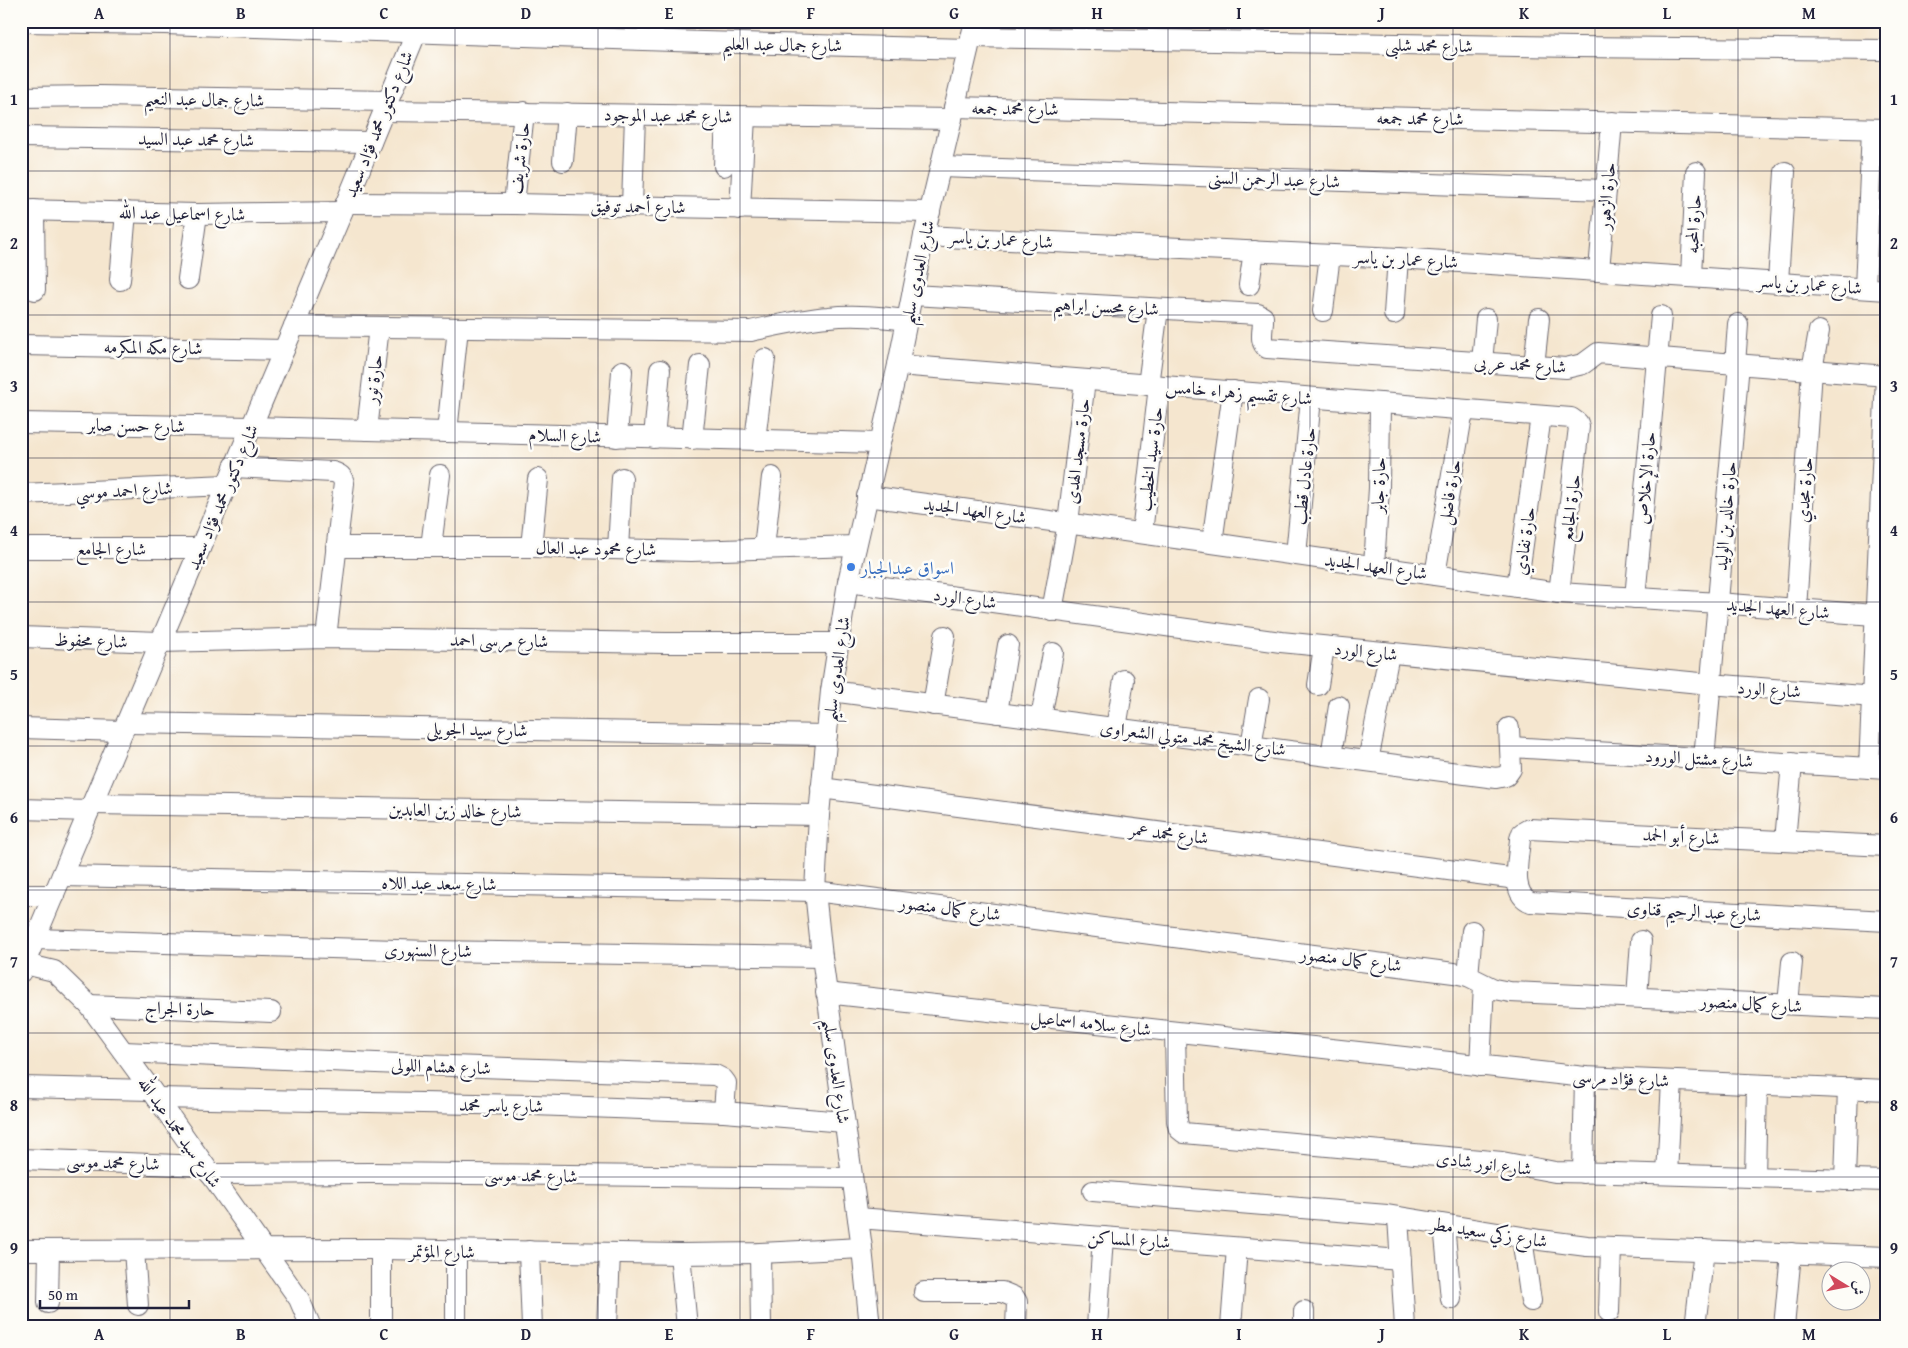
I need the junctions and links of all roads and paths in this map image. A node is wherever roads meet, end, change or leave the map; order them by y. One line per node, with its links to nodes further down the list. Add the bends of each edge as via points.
1 (21, 22): 2 (street, شارع جمال عبد العليم)
2 (418, 26): 3 (street, شارع جمال عبد العليم, via 703,42); 6 (street, شارع دكتور محمد فؤاد سعيد)
3 (971, 36): 4 (street, شارع محمد شلبى); 9 (street, شارع العدوى سليم)
4 (1887, 50)
5 (21, 96): 6 (street, شارع جمال عبد النعيم)
6 (386, 106): 7 (street, شارع محمد عبد الموجود); 15 (street, شارع دكتور محمد فؤاد سعيد)
7 (524, 112): 8 (street, شارع محمد عبد الموجود); 22 (street, حارة شريف)
8 (567, 113): 10 (street, شارع محمد عبد الموجود); 16 (street)
9 (953, 113): 11 (street, شارع محمد عبد الموجود); 12 (street, شارع محمد جمعه); 18 (street, شارع العدوى سليم)
10 (635, 115): 11 (street, شارع محمد عبد الموجود); 23 (street)
11 (736, 116): 17 (street); 25 (street)
12 (1612, 122): 13 (street, شارع محمد جمعه); 21 (street, حارة الزهور)
13 (1879, 129): 40 (street)
14 (21, 137): 15 (street, شارع محمد عبد السيد)
15 (371, 142): 24 (street, شارع دكتور محمد فؤاد سعيد)
16 (562, 161)
17 (724, 166)
18 (941, 167): 21 (street, شارع عبد الرحمن السنى); 28 (street, شارع العدوى سليم)
19 (1696, 172): 35 (street, حارة المحبه)
20 (1785, 172): 38 (street)
21 (1606, 190): 34 (street, حارة الزهور)
22 (514, 204): 23 (street, شارع أحمد توفيق); 24 (street, شارع أحمد توفيق)
23 (632, 206): 25 (street, شارع أحمد توفيق)
24 (344, 207): 29 (street, شارع اسماعيل عبد الله); 52 (street, شارع دكتور محمد فؤاد سعيد)
25 (740, 208): 28 (street, شارع أحمد توفيق)
26 (28, 210): 27 (street, شارع اسماعيل عبد الله); 41 (street)
27 (126, 212): 29 (street, شارع اسماعيل عبد الله); 37 (street)
28 (930, 212): 30 (street, شارع العدوى سليم)
29 (197, 214): 36 (street)
30 (924, 236): 31 (street, شارع عمار بن ياسر); 43 (street, شارع العدوى سليم)
31 (1254, 251): 32 (street, شارع عمار بن ياسر); 39 (street)
32 (1330, 255): 33 (street, شارع عمار بن ياسر); 45 (street)
33 (1398, 258): 34 (street, شارع عمار بن ياسر); 46 (street)
34 (1599, 270): 35 (street, شارع عمار بن ياسر)
35 (1691, 276): 38 (street, شارع عمار بن ياسر)
36 (188, 279)
37 (120, 280)
38 (1778, 282): 40 (street, شارع عمار بن ياسر)
39 (1249, 285)
40 (1864, 288): 42 (street, شارع عمار بن ياسر)
41 (35, 290)
42 (1887, 290)
43 (912, 296): 44 (street, شارع محسن ابراهيم); 50 (street, شارع العدوى سليم)
44 (1158, 309): 57 (street, شارع محسن ابراهيم, via 1260,315 1264,320 1262,344); 71 (street, حارة سيد الخطيب)
45 (1323, 311)
46 (1394, 314)
47 (1661, 316): 59 (street, حارة الإخلاص)
48 (1486, 319): 61 (street)
49 (1539, 319): 65 (street)
50 (907, 320): 54 (street, via 830,316 790,321 751,331); 64 (street, شارع العدوى سليم)
51 (1738, 324): 62 (street, حارة خالد بن الوليد)
52 (294, 326): 53 (street); 58 (street, شارع دكتور محمد فؤاد سعيد)
53 (379, 327): 54 (street); 80 (street, حارة نور)
54 (458, 328): 81 (street)
55 (1819, 331): 67 (street)
56 (21, 345): 58 (street, شارع مكه المكرمه)
57 (1270, 347): 61 (street, شارع محمد عربى)
58 (284, 350): 79 (street, شارع دكتور محمد فؤاد سعيد)
59 (1656, 358): 62 (street, شارع محمد عربى); 65 (street, شارع محمد عربى, via 1598,353 1576,367); 111 (street, حارة الإخلاص)
60 (766, 359): 85 (street)
61 (1482, 362): 65 (street, شارع محمد عربى)
62 (1737, 364): 67 (street, شارع محمد عربى); 112 (street, حارة خالد بن الوليد)
63 (700, 365): 84 (street)
64 (898, 365): 70 (street, شارع تقسيم زهراء خامس); 86 (street, شارع العدوى سليم)
65 (1534, 366)
66 (660, 370): 83 (street)
67 (1812, 370): 69 (street, شارع محمد عربى); 113 (street, حارة مجدي)
68 (622, 371): 82 (street)
69 (1886, 376): 115 (street)
70 (1086, 380): 71 (street, شارع تقسيم زهراء خامس); 94 (street, حارة مسجد الهدى)
71 (1153, 385): 72 (street, شارع تقسيم زهراء خامس); 95 (street, حارة سيد الخطيب)
72 (1233, 391): 73 (street, شارع تقسيم زهراء خامس); 96 (street)
73 (1311, 398): 74 (street, شارع تقسيم زهراء خامس); 105 (street, حارة عادل قطب)
74 (1380, 403): 75 (street, شارع تقسيم زهراء خامس); 106 (street, حارة جابر)
75 (1463, 410): 76 (street, شارع تقسيم زهراء خامس); 107 (street, حارة فاضل)
76 (1541, 416): 78 (street, شارع تقسيم زهراء خامس, via 1571,418); 109 (street, حارة نفادي)
77 (21, 423): 79 (street, شارع حسن صابر)
78 (1578, 423): 110 (street, حارة الجامع)
79 (251, 427): 80 (street, شارع السلام); 88 (street, شارع دكتور محمد فؤاد سعيد)
80 (367, 430): 81 (street, شارع السلام)
81 (447, 432): 82 (street, شارع السلام)
82 (617, 437): 83 (street, شارع السلام)
83 (654, 438): 84 (street, شارع السلام)
84 (692, 439): 85 (street, شارع السلام)
85 (755, 440): 86 (street, شارع السلام)
86 (879, 443): 93 (street, شارع العدوى سليم)
87 (440, 475): 100 (street)
88 (231, 476): 92 (street, شارع احمد موسي); 99 (street, شارع احمد موسي, via 338,473 344,483); 102 (street, شارع دكتور محمد فؤاد سعيد)
89 (772, 477): 103 (street)
90 (622, 478): 104 (street)
91 (538, 479): 97 (street)
92 (21, 494)
93 (867, 496): 94 (street, شارع العهد الجديد); 98 (street, شارع العدوى سليم)
94 (1068, 523): 95 (street, شارع العهد الجديد); 114 (street, حارة مسجد الهدى)
95 (1142, 533): 96 (street, شارع العهد الجديد)
96 (1212, 543): 105 (street, شارع العهد الجديد)
97 (531, 546): 100 (street, شارع محمود عبد العال); 104 (street, شارع محمود عبد العال)
98 (856, 546): 103 (street, شارع محمود عبد العال); 108 (street, شارع العدوى سليم)
99 (336, 547): 100 (street, شارع محمود عبد العال); 118 (street)
100 (431, 547)
101 (21, 548): 102 (street, شارع الجامع)
102 (200, 548): 119 (street, شارع دكتور محمد فؤاد سعيد)
103 (764, 548): 104 (street, شارع محمود عبد العال)
104 (618, 549)
105 (1296, 555): 106 (street, شارع العهد الجديد)
106 (1374, 566): 107 (street, شارع العهد الجديد)
107 (1435, 575): 109 (street, شارع العهد الجديد)
108 (848, 582): 114 (street, شارع الورد); 120 (street, شارع العدوى سليم)
109 (1517, 587): 110 (street, شارع العهد الجديد)
110 (1560, 593): 111 (street, شارع العهد الجديد)
111 (1635, 598): 112 (street, شارع العهد الجديد)
112 (1718, 603): 113 (street, شارع العهد الجديد); 126 (street, حارة خالد بن الوليد)
113 (1796, 609): 115 (street, شارع العهد الجديد)
114 (1052, 610): 122 (street, شارع الورد)
115 (1881, 616): 129 (street)
116 (945, 636): 131 (street)
117 (21, 637): 119 (street, شارع محفوظ)
118 (326, 638): 119 (street, شارع مرسى احمد); 120 (street, شارع مرسى احمد)
119 (160, 642): 135 (street, شارع دكتور محمد فؤاد سعيد)
120 (838, 643): 128 (street, شارع العدوى سليم)
121 (1008, 645): 133 (street)
122 (1324, 647): 124 (street, شارع الورد); 127 (street)
123 (1053, 653): 134 (street)
124 (1388, 654): 126 (street, شارع الورد); 143 (street)
125 (1124, 680): 137 (street)
126 (1710, 684): 129 (street, شارع الورد); 142 (street, حارة خالد بن الوليد)
127 (1318, 685)
128 (831, 691): 131 (street, شارع الشيخ محمد متولي الشعراوى); 138 (street, شارع العدوى سليم)
129 (1879, 697): 145 (street)
130 (1259, 698): 140 (street)
131 (933, 705): 133 (street, شارع الشيخ محمد متولي الشعراوى)
132 (1339, 706): 141 (street)
133 (997, 713): 134 (street, شارع الشيخ محمد متولي الشعراوى)
134 (1041, 718): 137 (street, شارع الشيخ محمد متولي الشعراوى)
135 (125, 727): 136 (street, شارع سيد الجويلى); 138 (street, شارع سيد الجويلى); 147 (street, شارع دكتور محمد فؤاد سعيد)
136 (21, 728)
137 (1116, 728): 140 (street, شارع الشيخ محمد متولي الشعراوى)
138 (827, 735): 146 (street, شارع العدوى سليم)
139 (1510, 738): 142 (street, شارع مشتل الورود); 143 (street, شارع الشيخ محمد متولي الشعراوى, via 1511,769 1502,778)
140 (1251, 746): 141 (street, شارع الشيخ محمد متولي الشعراوى)
141 (1331, 756): 143 (street, شارع الشيخ محمد متولي الشعراوى)
142 (1704, 759): 144 (street, شارع مشتل الورود)
143 (1368, 761)
144 (1792, 764): 145 (street, شارع مشتل الورود); 150 (street)
145 (1878, 769)
146 (821, 788): 149 (street, شارع العدوى سليم); 153 (street, شارع محمد عمر)
147 (91, 807): 148 (street, شارع خالد زين العابدين); 149 (street, شارع خالد زين العابدين); 152 (street, شارع دكتور محمد فؤاد سعيد)
148 (21, 809)
149 (818, 816): 154 (street, شارع العدوى سليم)
150 (1786, 841): 151 (street, شارع أبو الحمد); 153 (street, شارع أبو الحمد, via 1529,829 1520,839)
151 (1887, 846)
152 (62, 876): 154 (street, شارع سعد عبد اللاه); 156 (street, شارع دكتور محمد فؤاد سعيد)
153 (1518, 879): 157 (street, شارع عبد الرحيم قناوى, via 1520,894 1531,902)
154 (815, 891): 161 (street, شارع العدوى سليم); 164 (street, شارع كمال منصور)
155 (21, 895): 156 (street)
156 (54, 895): 159 (street, شارع دكتور محمد فؤاد سعيد)
157 (1887, 921)
158 (1472, 931): 164 (street)
159 (35, 940): 161 (street, شارع السنهورى); 163 (street, شارع دكتور محمد فؤاد سعيد)
160 (1641, 941): 166 (street)
161 (822, 957): 165 (street, شارع العدوى سليم)
162 (1792, 962): 167 (street)
163 (23, 968): 168 (street, شارع سيد محمد عبد الله, via 54,970)
164 (1476, 980): 166 (street, شارع كمال منصور, via 1510,992); 174 (street)
165 (826, 993): 171 (street, شارع سلامه اسماعيل); 183 (street, شارع العدوى سليم)
166 (1638, 997): 167 (street, شارع كمال منصور)
167 (1788, 1004): 169 (street, شارع كمال منصور)
168 (89, 1005): 170 (street, حارة الجراج); 172 (street, شارع سيد محمد عبد الله)
169 (1887, 1009)
170 (270, 1012)
171 (1175, 1033): 173 (street, شارع سلامه اسماعيل); 186 (street, شارع انور شادى, via 1177,1121 1184,1133 1502,1162 1555,1172)
172 (124, 1052): 181 (street, شارع سيد محمد عبد الله); 182 (street, شارع هشام اللولى, via 715,1075 726,1083)
173 (1356, 1052): 174 (street, شارع فؤاد مرسى)
174 (1480, 1066): 175 (street, شارع فؤاد مرسى)
175 (1585, 1077): 176 (street, شارع فؤاد مرسى); 186 (street)
176 (1672, 1081): 177 (street, شارع فؤاد مرسى); 187 (street)
177 (1757, 1085): 179 (street, شارع فؤاد مرسى); 188 (street)
178 (21, 1087): 181 (street, شارع ياسر محمد)
179 (1848, 1088): 180 (street, شارع فؤاد مرسى); 190 (street)
180 (1887, 1090)
181 (154, 1094): 182 (street, شارع ياسر محمد); 185 (street, شارع سيد محمد عبد الله)
182 (724, 1112): 183 (street, شارع ياسر محمد)
183 (844, 1122): 189 (street, شارع العدوى سليم)
184 (21, 1159): 185 (street, شارع محمد موسى)
185 (207, 1170): 189 (street, شارع محمد موسى); 201 (street, شارع سيد محمد عبد الله)
186 (1583, 1173): 187 (street, شارع انور شادى)
187 (1668, 1174): 188 (street, شارع انور شادى)
188 (1755, 1177): 190 (street, شارع انور شادى)
189 (852, 1178): 194 (street, شارع العدوى سليم)
190 (1845, 1180): 191 (street, شارع انور شادى)
191 (1887, 1182)
192 (1093, 1191): 193 (street, شارع زكي سعيد مطر)
193 (1398, 1217): 195 (street, شارع زكي سعيد مطر); 214 (street)
194 (858, 1218): 196 (street, شارع المساكن); 199 (street, شارع العدوى سليم)
195 (1444, 1225): 197 (street, شارع زكي سعيد مطر); 216 (street)
196 (1103, 1237): 200 (street, شارع المساكن); 230 (street)
197 (1522, 1238): 198 (street, شارع زكي سعيد مطر); 217 (street)
198 (1611, 1247): 206 (street, شارع زكي سعيد مطر); 220 (street)
199 (862, 1248): 209 (street, شارع المؤتمر); 228 (street, شارع العدوى سليم)
200 (1237, 1248): 214 (street, شارع المساكن); 231 (street)
201 (264, 1249): 202 (street, شارع المؤتمر); 205 (street, شارع المؤتمر); 221 (street, شارع سيد محمد عبد الله, via 299,1299)
202 (381, 1249): 207 (street, شارع المؤتمر); 222 (street)
203 (21, 1250): 204 (street, شارع المؤتمر)
204 (49, 1250): 205 (street, شارع المؤتمر); 218 (street)
205 (134, 1250): 219 (street)
206 (1704, 1250): 211 (street, شارع زكي سعيد مطر); 233 (street)
207 (456, 1251): 208 (street, شارع المؤتمر); 223 (street)
208 (529, 1251): 210 (street, شارع المؤتمر); 224 (street)
209 (760, 1252): 212 (street, شارع المؤتمر); 227 (street)
210 (610, 1253): 212 (street, شارع المؤتمر); 225 (street)
211 (1791, 1253): 213 (street, شارع زكي سعيد مطر); 234 (street)
212 (680, 1254): 226 (street)
213 (1887, 1257)
214 (1401, 1260): 232 (street)
215 (924, 1292): 229 (street, via 1010,1294 1017,1302)
216 (1451, 1299)
217 (1531, 1301)
218 (48, 1303)
219 (138, 1305)
220 (1609, 1312)
221 (311, 1327)
222 (381, 1327)
223 (456, 1327)
224 (532, 1327)
225 (608, 1327)
226 (687, 1327)
227 (761, 1327)
228 (870, 1327)
229 (1016, 1327)
230 (1097, 1327)
231 (1231, 1327)
232 (1405, 1327)
233 (1696, 1327)
234 (1784, 1327)

